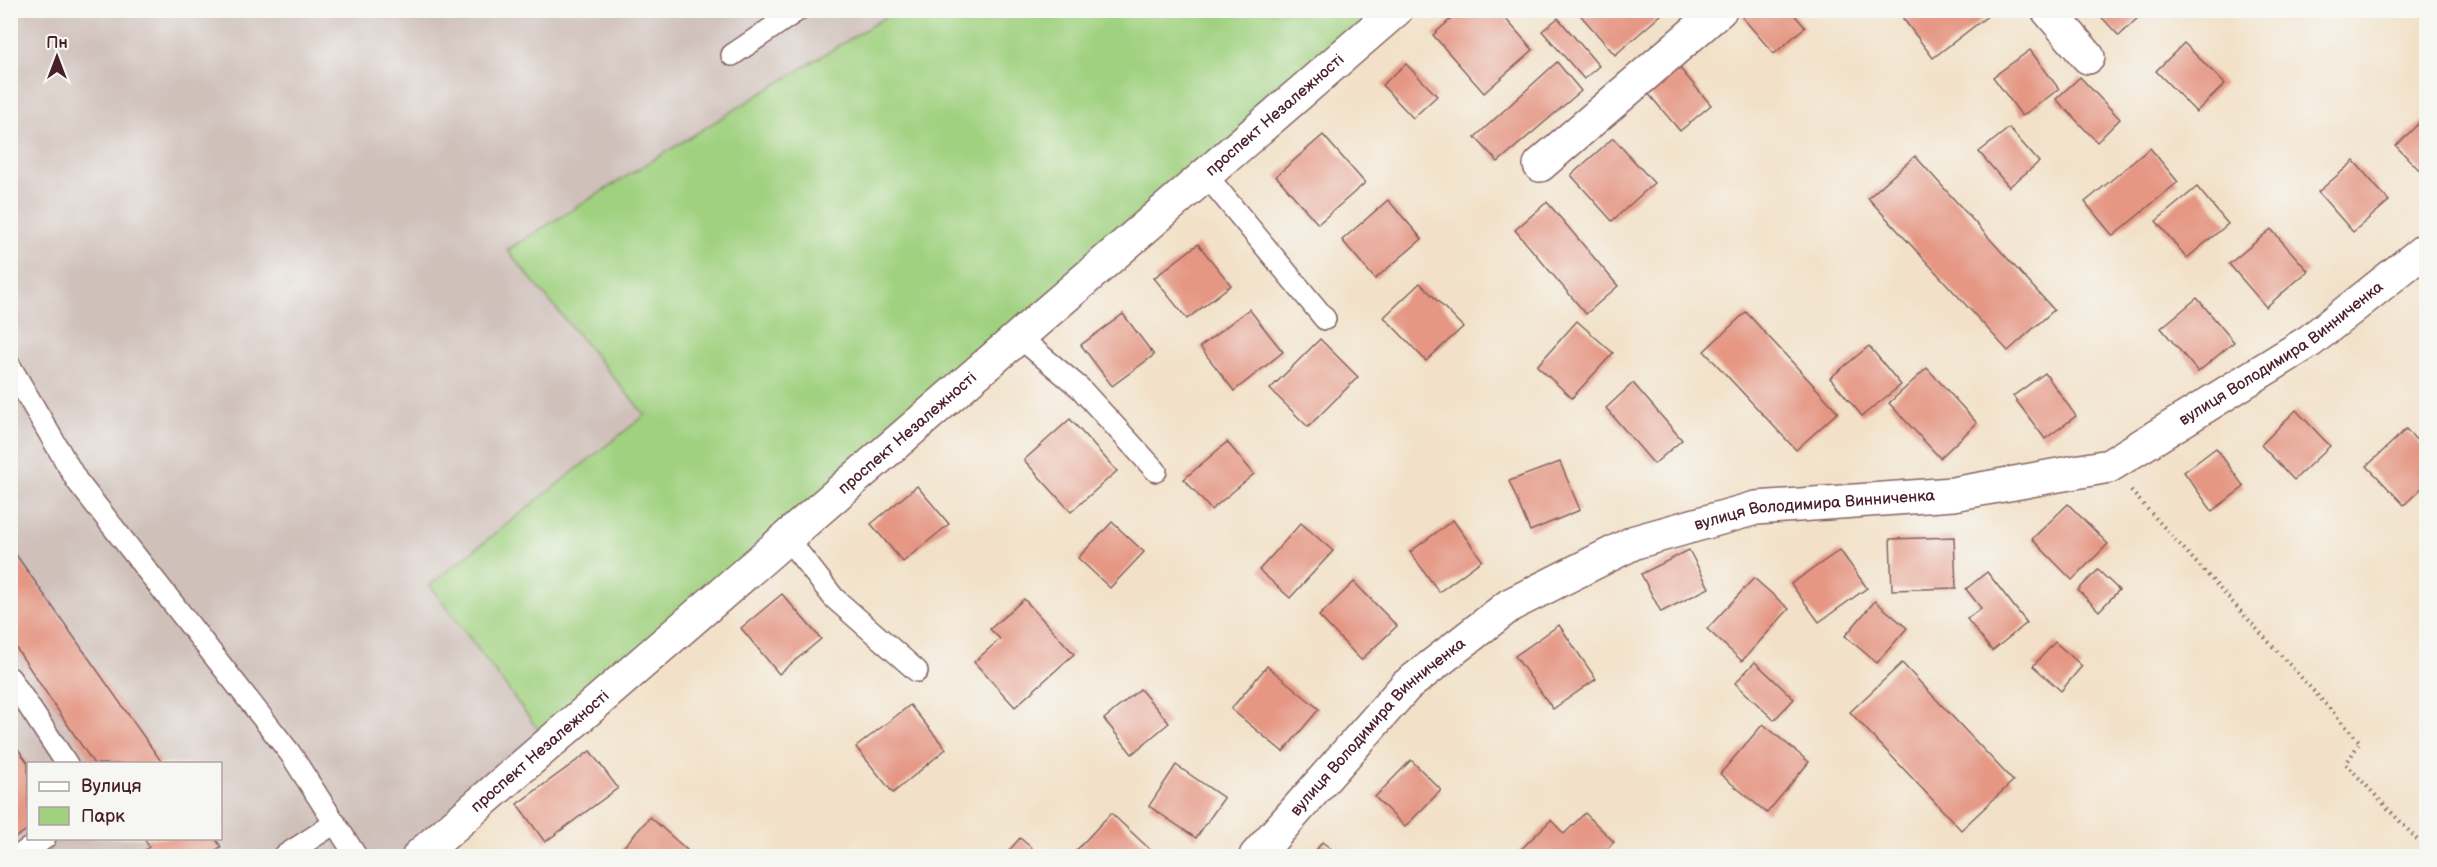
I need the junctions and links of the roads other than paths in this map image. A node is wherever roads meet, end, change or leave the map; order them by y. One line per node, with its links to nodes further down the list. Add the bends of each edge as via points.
1 (798, 10): 5 (lane)
2 (1720, 10): 7 (street)
3 (2048, 10): 6 (street)
4 (1381, 15): 8 (street, проспект Незалежності)
5 (732, 55)
6 (2088, 57)
7 (1540, 165)
8 (1206, 175): 10 (lane); 11 (street, проспект Незалежності)
9 (2427, 249): 24 (street, вулиця Володимира Винниченка, via 2310,341 2109,466 1953,494 1756,508 1635,542 1510,605 1406,686)
10 (1325, 319)
11 (1019, 337): 13 (lane, via 1080,388); 14 (street, проспект Незалежності)
12 (10, 366): 18 (lane, via 77,481 290,753)
13 (1156, 471)
14 (787, 538): 15 (lane, via 834,598); 23 (street, проспект Незалежності)
15 (917, 670)
16 (10, 678): 17 (lane)
17 (65, 762)
18 (335, 823): 21 (lane); 22 (lane)
19 (42, 840): 20 (lane)
20 (18, 856)
21 (284, 856)
22 (356, 856)
23 (419, 856)
24 (1256, 856)

